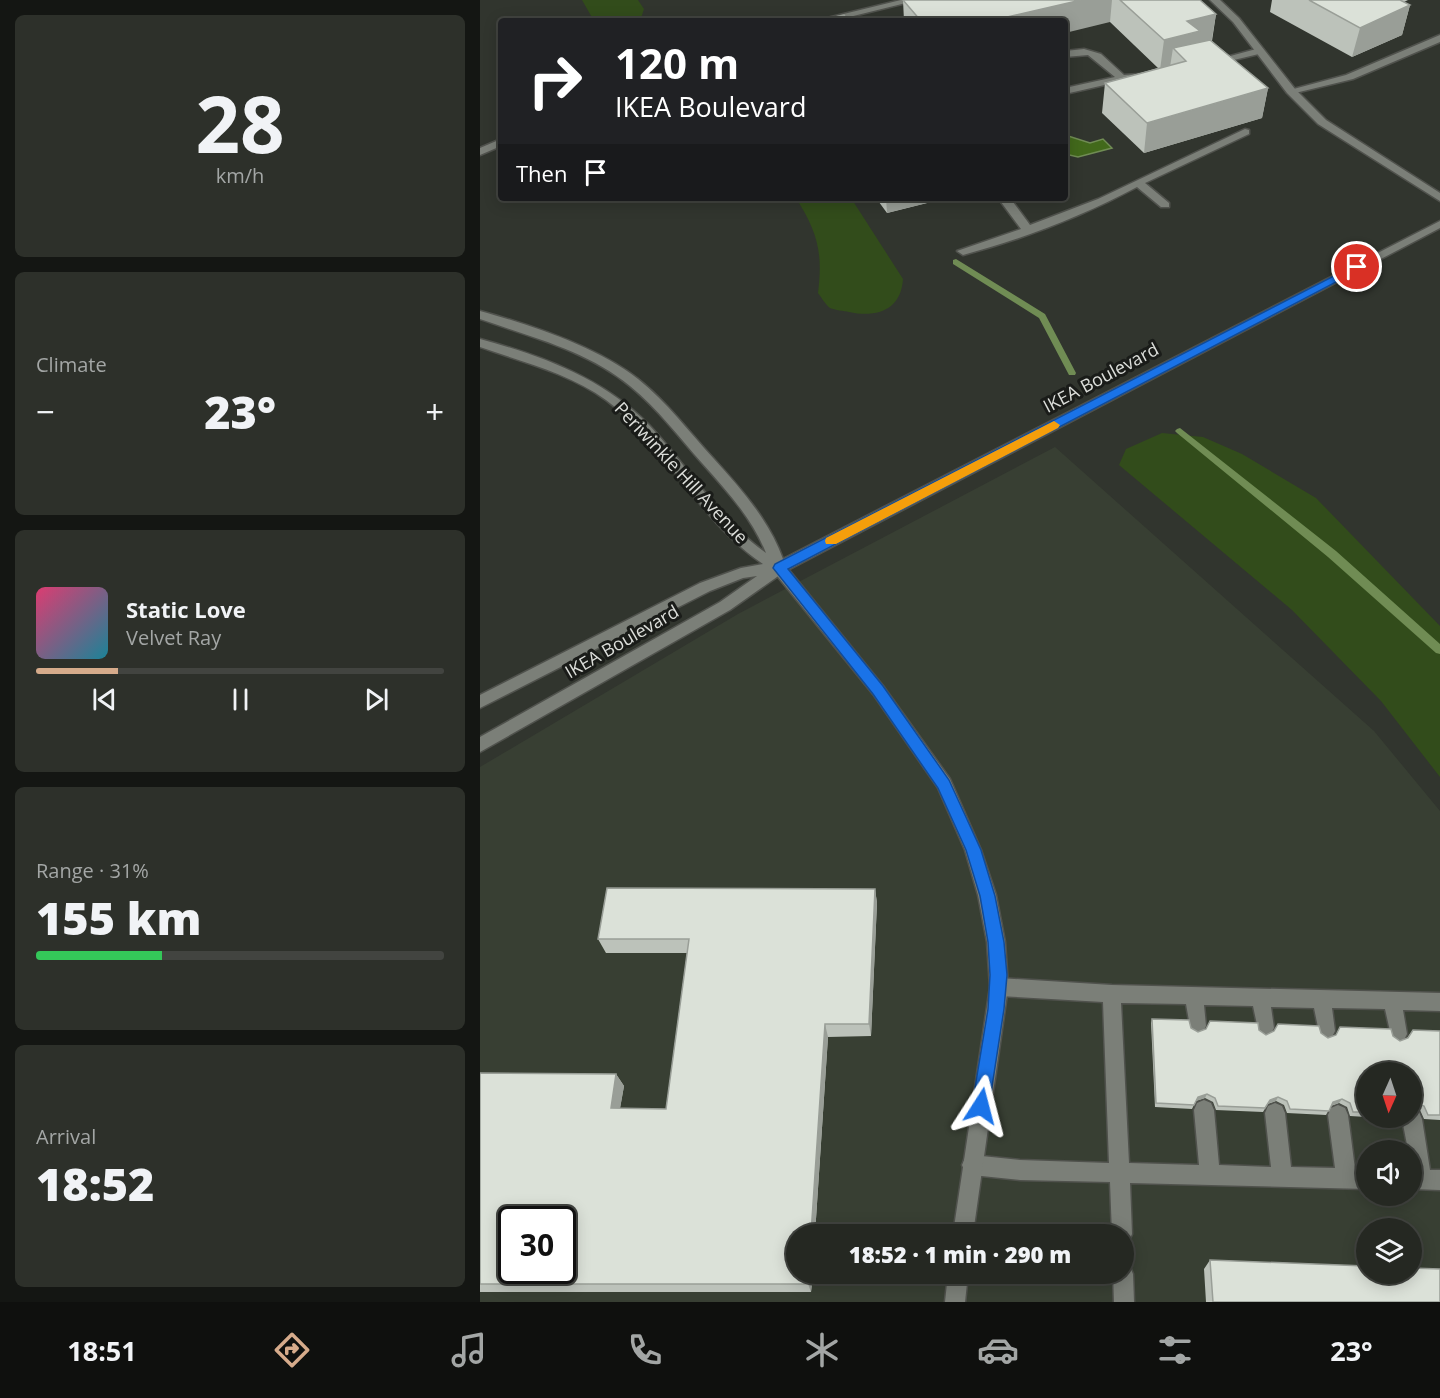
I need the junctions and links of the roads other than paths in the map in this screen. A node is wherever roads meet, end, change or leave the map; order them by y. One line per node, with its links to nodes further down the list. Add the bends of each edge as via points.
1 (913, 0): 3 (street)
2 (1215, 0): 5 (street)
3 (833, 18)
4 (1440, 38): 11 (street, via 1349,77)
5 (1260, 51): 7 (street); 11 (street)
6 (1068, 53): 9 (street, via 1094,52)
7 (1199, 66)
8 (1150, 76): 9 (street)
9 (1122, 78): 10 (street)
10 (1068, 90)
11 (1291, 90): 16 (street, via 1322,122)
12 (1245, 132): 15 (street)
13 (498, 143): 14 (street)
14 (480, 152)
15 (1138, 182): 18 (street); 20 (street, via 1102,201)
16 (1440, 198)
17 (1006, 201): 20 (street)
18 (1166, 205)
19 (1440, 224): 24 (street, IKEA Boulevard)
20 (1028, 230): 21 (street)
21 (963, 251)
22 (480, 315): 24 (street, Periwinkle Hill Avenue, via 588,355 633,382 669,416 749,508 769,540)
23 (480, 342): 24 (street, Periwinkle Hill Avenue, via 570,376 608,395 644,429 731,531)
24 (779, 568): 25 (street, IKEA Boulevard, via 741,573 705,587); 26 (street, IKEA Boulevard, via 725,606); 27 (street, Periwinkle Hill Avenue, via 878,690 944,784 973,850 987,896)
25 (480, 702)
26 (480, 745)
27 (999, 987): 28 (street); 42 (street, Periwinkle Hill Avenue)
28 (1112, 994): 29 (street); 43 (street)
29 (1194, 996): 30 (street); 34 (street)
30 (1261, 998): 31 (street); 35 (street)
31 (1322, 1000): 32 (street); 36 (street)
32 (1393, 1001): 33 (street); 37 (street)
33 (1440, 1002)
34 (1197, 1026)
35 (1265, 1028)
36 (1326, 1031)
37 (1398, 1034)
38 (1204, 1110): 44 (street)
39 (1275, 1113): 45 (street)
40 (1338, 1115): 46 (street)
41 (1414, 1128): 48 (street)
42 (972, 1165): 43 (street); 49 (street, Periwinkle Hill Avenue)
43 (1119, 1172): 44 (street); 50 (street)
44 (1210, 1174): 45 (street)
45 (1282, 1176): 46 (street)
46 (1346, 1178): 47 (street)
47 (1356, 1178)
48 (1425, 1180)
49 (964, 1224)
50 (1122, 1224)
51 (957, 1284): 53 (street)
52 (1123, 1284): 54 (street)
53 (955, 1302)
54 (1124, 1302)

